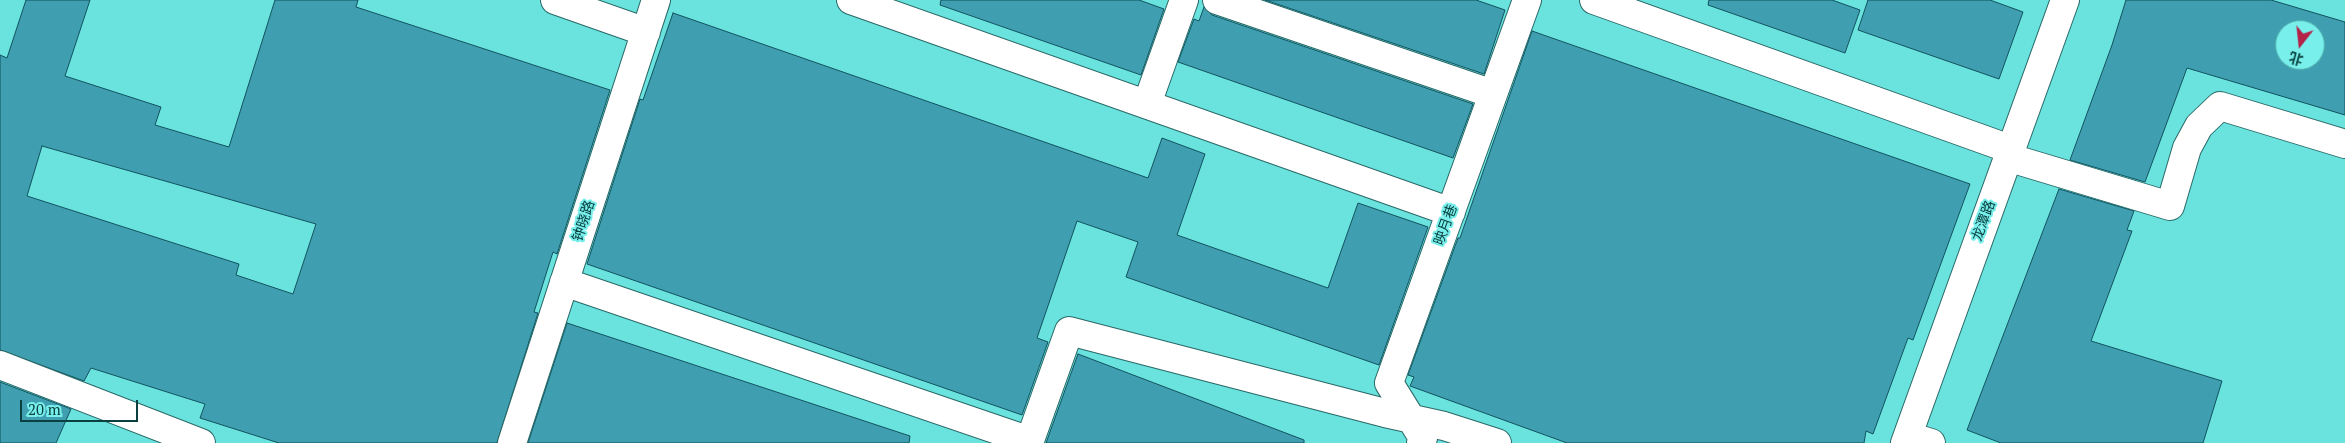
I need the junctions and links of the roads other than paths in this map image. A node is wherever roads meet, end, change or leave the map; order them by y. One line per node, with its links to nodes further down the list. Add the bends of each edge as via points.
1 (555, 0): 9 (street)
2 (656, 0): 9 (street, 钟晓路)
3 (851, 0): 11 (street)
4 (1184, 0): 11 (street)
5 (1217, 0): 10 (street)
6 (1527, 0): 10 (street, 映月巷)
7 (1594, 0): 13 (street)
8 (2065, 0): 13 (street, 龙潭路)
9 (646, 32): 15 (street, 钟晓路)
10 (1493, 94): 14 (street, 映月巷)
11 (1147, 104): 14 (street)
12 (2345, 144): 13 (street, via 2220,106 2199,126 2187,148 2170,206)
13 (2008, 153): 18 (street, 龙潭路)
14 (1451, 212): 17 (street, 映月巷, via 1389,383)
15 (564, 282): 19 (street); 21 (street, 钟晓路)
16 (0, 365): 20 (street)
17 (1417, 431): 19 (street, via 1069,331); 22 (street, via 1444,426)
18 (1915, 441)
19 (1029, 442)
20 (200, 443)
21 (512, 443)
22 (1497, 443)

